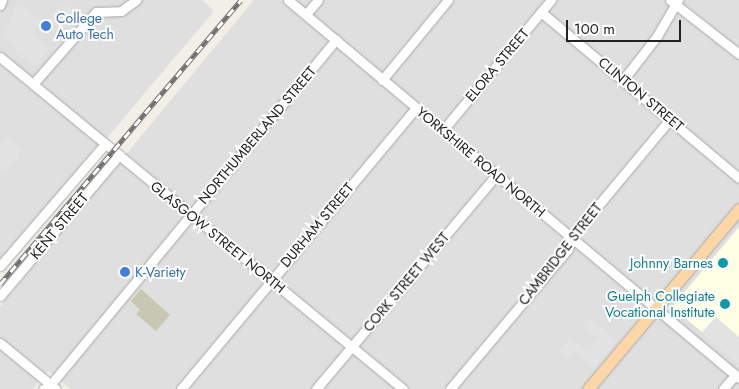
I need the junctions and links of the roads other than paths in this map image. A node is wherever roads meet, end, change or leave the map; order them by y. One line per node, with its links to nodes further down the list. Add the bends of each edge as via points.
1 (2, 0): 8 (street)
2 (136, 0): 16 (street, via 126,10 101,10 91,15)
3 (288, 0): 10 (street, YORKSHIRE ROAD NORTH)
4 (318, 0): 10 (street)
5 (448, 0): 14 (street)
6 (551, 0): 9 (street, ELORA STREET)
7 (675, 1): 12 (street); 15 (street, via 656,38)
8 (0, 4)
9 (541, 12): 15 (street, CLINTON STREET); 19 (street, ELORA STREET)
10 (306, 14): 11 (street, YORKSHIRE ROAD NORTH)
11 (336, 40): 14 (street, YORKSHIRE ROAD NORTH); 25 (street, NORTHUMBERLAND STREET)
12 (739, 54)
13 (0, 57): 16 (street, GLASGOW STREET NORTH)
14 (382, 80): 17 (street, YORKSHIRE ROAD NORTH)
15 (623, 80): 18 (street, CLINTON STREET)
16 (33, 84): 20 (street, GLASGOW STREET NORTH)
17 (416, 108): 19 (street, YORKSHIRE ROAD NORTH); 28 (street, DURHAM STREET)
18 (670, 119): 23 (street, CLINTON STREET); 26 (street, CAMBRIDGE STREET)
19 (443, 130): 22 (street, YORKSHIRE ROAD NORTH)
20 (104, 146): 21 (street, GLASGOW STREET NORTH); 27 (street, KENT STREET)
21 (119, 156): 25 (street, GLASGOW STREET NORTH); 29 (street, KENT STREET)
22 (496, 175): 26 (street, YORKSHIRE ROAD NORTH); 32 (street, CORK STREET WEST)
23 (739, 178)
24 (739, 209): 30 (main road)
25 (191, 215): 28 (street, GLASGOW STREET NORTH); 34 (street, NORTHUMBERLAND STREET)
26 (571, 238): 30 (street, YORKSHIRE ROAD NORTH); 38 (street, CAMBRIDGE STREET, via 568,249)
27 (0, 266)
28 (271, 280): 32 (street, GLASGOW STREET NORTH); 35 (street, DURHAM STREET)
29 (0, 296)
30 (656, 308): 33 (street, YORKSHIRE ROAD NORTH); 39 (main road)
31 (0, 342): 34 (street)
32 (352, 347): 36 (street, CORK STREET WEST); 37 (street, GLASGOW STREET NORTH)
33 (737, 376): 40 (street)
34 (50, 387)
35 (181, 389)
36 (316, 389)
37 (403, 389)
38 (450, 389)
39 (588, 389)
40 (723, 389)

